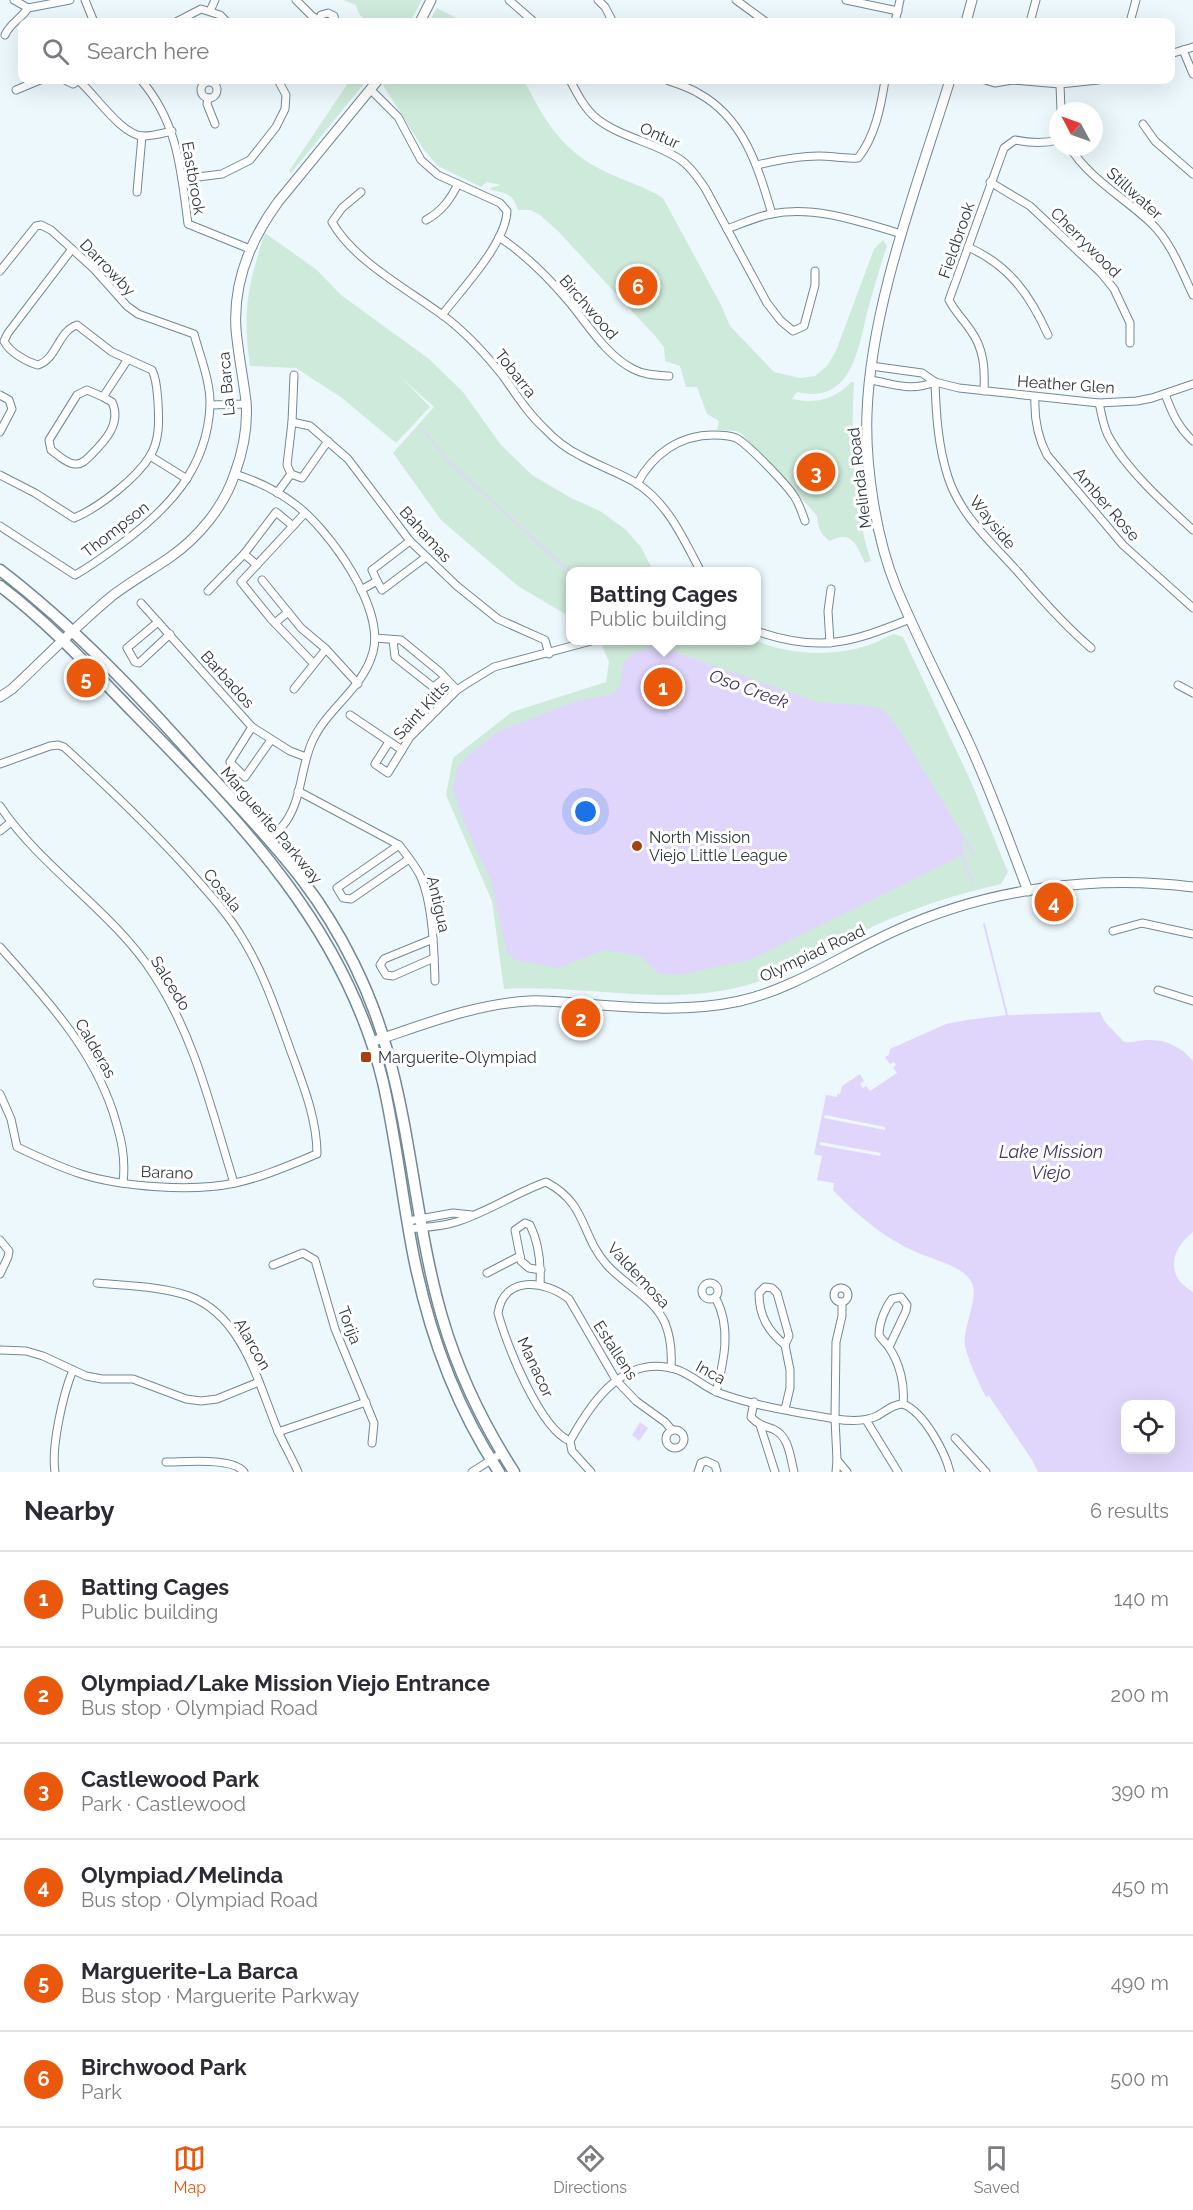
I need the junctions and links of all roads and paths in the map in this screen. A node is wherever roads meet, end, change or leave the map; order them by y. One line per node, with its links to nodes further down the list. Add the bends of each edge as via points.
1 (14, 0): 16 (street)
2 (70, 0): 15 (street)
3 (85, 0): 20 (street)
4 (215, 0): 17 (street)
5 (296, 0): 23 (street)
6 (431, 0): 26 (main road)
7 (509, 0): 27 (street)
8 (598, 0): 28 (street)
9 (736, 0): 29 (street)
10 (846, 0): 18 (street)
11 (900, 0): 18 (street)
12 (972, 0): 31 (main road)
13 (1036, 0): 32 (street)
14 (1136, 0): 33 (street)
15 (37, 4): 16 (street)
16 (28, 8): 19 (street)
17 (210, 11): 21 (street, via 201,9); 22 (street)
18 (898, 11): 30 (street)
19 (20, 18)
20 (92, 18)
21 (183, 18)
22 (223, 18)
23 (315, 18)
24 (320, 18): 25 (street, via 328,13)
25 (334, 18)
26 (422, 18)
27 (529, 18)
28 (612, 18)
29 (761, 18)
30 (896, 18)
31 (967, 18)
32 (1031, 18)
33 (1131, 18)
34 (18, 20): 35 (street)
35 (5, 34)
36 (1193, 47): 37 (street)
37 (1183, 50): 38 (street); 39 (street)
38 (1175, 52)
39 (1193, 74)
40 (30, 84): 54 (street)
41 (83, 84): 60 (street, via 123,127)
42 (144, 84): 59 (street, Eastbrook)
43 (206, 84): 55 (street, via 201,87 202,94)
44 (218, 84): 52 (street)
45 (280, 84): 65 (street, via 286,95 285,109 250,160 222,174)
46 (374, 84): 53 (main road, La Barca)
47 (572, 84): 72 (street, Ontur, via 584,105 610,128 681,160 695,173)
48 (677, 84): 63 (street, via 699,93 726,114)
49 (884, 84): 63 (street, via 881,107 858,158 799,158)
50 (949, 84): 73 (main road, Melinda Road)
51 (1060, 84): 56 (street)
52 (215, 86): 55 (street, via 216,93)
53 (370, 89): 67 (street, via 398,117 421,160 438,175); 77 (main road, La Barca, via 278,202)
54 (16, 90)
55 (208, 98): 57 (street)
56 (1061, 102)
57 (215, 124)
58 (1143, 124): 64 (street, via 1155,141)
59 (172, 131): 60 (street); 65 (street, Eastbrook)
60 (142, 136): 68 (street)
61 (1049, 142): 66 (street, Fieldbrook, via 1015,140 1004,148)
62 (1077, 156): 80 (street, Stillwater, via 1152,223 1164,238)
63 (757, 165): 70 (street)
64 (1193, 174)
65 (182, 179): 77 (street, Eastbrook, via 188,224)
66 (990, 182): 75 (street, Fieldbrook); 84 (street, Cherrywood, via 1030,206 1101,273 1114,289 1130,323)
67 (458, 184): 71 (street, via 447,203); 74 (street, via 500,203 507,211)
68 (137, 192)
69 (361, 192): 81 (street, Tobarra, via 332,222 338,234 386,277)
70 (772, 214): 72 (street); 73 (street, via 806,212 846,218)
71 (426, 219)
72 (727, 229): 79 (street, Ontur, via 767,303 793,331 804,326)
73 (902, 234): 86 (main road, Melinda Road)
74 (499, 237): 81 (street); 89 (street, Birchwood, via 537,268 618,359 647,375)
75 (969, 247): 83 (street, via 1008,272 1036,307); 94 (street, Fieldbrook, via 949,300 983,355)
76 (72, 249): 78 (street, Darrowby, via 51,230 36,226); 82 (street, Darrowby, via 138,314); 85 (street, via 4,341 35,365 42,364 67,331 77,325 112,352)
77 (250, 249): 100 (main road, La Barca, via 236,309)
78 (0, 272)
79 (815, 272)
80 (1193, 295)
81 (442, 315): 111 (street, Tobarra, via 475,345 556,440)
82 (194, 334): 101 (street, Thompson)
83 (1048, 334)
84 (1130, 343)
85 (128, 359): 97 (street); 106 (street, via 152,370 156,381 159,423)
86 (872, 366): 87 (street, Heather Glen); 90 (main road, Melinda Road)
87 (916, 372): 91 (street, Heather Glen); 93 (street)
88 (294, 375): 102 (street)
89 (669, 376)
90 (870, 380): 93 (street); 133 (main road, Melinda Road, via 867,415 874,505 895,585)
91 (935, 382): 93 (street); 94 (street, Heather Glen); 144 (street, Wayside, via 942,453 963,508 1069,630)
92 (1193, 384): 95 (street, Heather Glen)
93 (917, 386)
94 (984, 391): 98 (street, Heather Glen)
95 (1166, 394): 99 (street, Heather Glen, via 1137,401); 105 (street, via 1174,417)
96 (0, 395): 103 (street, via 12,406)
97 (103, 397): 97 (street, via 87,390 80,392 49,440 51,450 78,464 102,444 113,426 115,413 114,404)
98 (1035, 397): 99 (street, Heather Glen); 131 (street, Amber Rose, via 1036,425 1047,455 1123,545)
99 (1099, 403): 117 (street, via 1109,438 1164,503)
100 (246, 404): 101 (street); 107 (main road, La Barca, via 242,451)
101 (210, 405): 110 (street, Thompson, via 206,435)
102 (292, 422): 104 (street, Bahamas, via 310,426); 108 (street, via 287,465)
103 (0, 432)
104 (328, 441): 108 (street, via 302,478); 118 (street, Bahamas, via 348,459)
105 (1193, 441)
106 (150, 456): 109 (street, via 118,489 74,518); 110 (street)
107 (235, 474): 112 (street); 136 (main road, La Barca, via 202,529)
108 (291, 474): 112 (street)
109 (0, 475)
110 (187, 479): 115 (street, Thompson, via 150,522 75,575)
111 (637, 484): 114 (street, via 656,457 671,446 702,435 727,435 739,439 795,497); 122 (street, Tobarra, via 664,508)
112 (278, 493): 113 (street)
113 (305, 513): 116 (street); 128 (street, via 329,539)
114 (805, 521)
115 (0, 525)
116 (293, 526): 119 (street, via 276,512); 121 (street)
117 (1193, 530)
118 (410, 541): 120 (street, Bahamas); 125 (street, via 372,570)
119 (244, 554): 121 (street); 129 (street)
120 (426, 557): 125 (street, via 382,590); 146 (street, Bahamas, via 498,619 545,640)
121 (257, 565): 135 (street, via 242,582)
122 (698, 567)
123 (0, 570): 136 (main road, Marguerite Parkway)
124 (262, 580): 132 (street)
125 (377, 581): 128 (street)
126 (0, 586): 141 (main road, Marguerite Parkway)
127 (831, 589): 142 (street)
128 (361, 590): 139 (street, via 369,604)
129 (208, 591)
130 (141, 603): 134 (street, Barbados)
131 (1193, 608)
132 (288, 612): 135 (street); 145 (street)
133 (910, 619): 142 (street, via 850,641); 170 (main road, Melinda Road, via 970,745)
134 (158, 622): 138 (street, Barbados); 138 (street, via 127,648 135,662 139,663)
135 (275, 623): 147 (street)
136 (72, 632): 141 (main road, La Barca); 166 (main road, Marguerite Parkway, via 170,730)
137 (761, 633): 142 (street, via 784,641)
138 (170, 634): 156 (street, Barbados)
139 (375, 638): 140 (street); 149 (street)
140 (393, 640): 148 (street, via 401,640); 148 (street, via 394,657 433,687)
141 (62, 642): 154 (main road, La Barca); 180 (main road, Marguerite Parkway, via 165,745 266,855 304,905 331,950)
142 (830, 643)
143 (578, 645): 146 (street, Saint Kitts)
144 (1091, 648)
145 (326, 649): 147 (street); 149 (street)
146 (549, 654): 152 (street, Saint Kitts, via 494,667)
147 (313, 663): 151 (street)
148 (445, 678): 152 (street)
149 (358, 684): 160 (street, via 326,718)
150 (1178, 685): 153 (street)
151 (294, 689)
152 (457, 690): 159 (street, Saint Kitts)
153 (1193, 693)
154 (0, 697)
155 (350, 715): 158 (street)
156 (252, 727): 157 (street, Barbados); 157 (street, via 230,762 245,777)
157 (271, 740): 160 (street, Barbados)
158 (389, 742): 159 (street); 159 (street, Saint Kitts, via 375,764 388,773)
159 (402, 750)
160 (306, 757): 162 (street)
161 (0, 764): 182 (street, Cosala, via 50,746 64,747 175,854 223,910 255,959 270,993 305,1090)
162 (298, 790): 166 (street, via 287,820); 167 (street, Antigua)
163 (0, 806): 164 (street, Salcedo)
164 (11, 822): 165 (street); 184 (street, Salcedo, via 111,923 154,974 189,1039)
165 (0, 831)
166 (269, 840): 179 (main road, Marguerite Parkway, via 305,883 327,918 364,986)
167 (399, 845): 168 (street, Antigua); 168 (street, via 337,888 344,898 351,899)
168 (409, 859): 173 (street, Antigua, via 421,878)
169 (1193, 887): 170 (main road, Olympiad Road, via 1156,882 1104,883)
170 (1028, 891): 179 (main road, Olympiad Road, via 919,920 785,986 742,1000 669,1009 518,1002 475,1008)
171 (1113, 931): 172 (street, via 1142,923)
172 (1193, 934)
173 (433, 939): 175 (street, Antigua); 175 (street, via 384,959 380,965 386,975 393,976)
174 (0, 947): 183 (street, Calderas, via 50,1002 84,1048 121,1138)
175 (434, 958): 176 (street, Antigua)
176 (435, 981)
177 (1158, 990): 178 (street)
178 (1193, 1001)
179 (383, 1038): 180 (main road, Olympiad Road); 187 (main road, Marguerite Parkway, via 398,1094)
180 (371, 1041): 189 (main road, Marguerite Parkway, via 391,1119)
181 (0, 1094): 183 (street, Barano, via 17,1147 81,1174)
182 (317, 1154): 184 (street, Barano)
183 (123, 1183): 184 (street, Barano, via 196,1187)
184 (234, 1183)
185 (453, 1213): 186 (street); 187 (street); 188 (street)
186 (475, 1215): 188 (street); 203 (street, Valdemosa, via 546,1182 558,1189 580,1214 599,1255 658,1312 669,1335)
187 (422, 1223): 188 (street); 189 (street); 220 (main road, Marguerite Parkway, via 433,1283 455,1357)
188 (455, 1223)
189 (409, 1225): 221 (main road, Marguerite Parkway, via 424,1303 437,1344 461,1405)
190 (2, 1240): 195 (street, via 9,1251)
191 (520, 1256): 193 (street, via 525,1266); 193 (street, via 515,1230 525,1223 533,1232); 194 (street)
192 (273, 1265): 208 (street, Torija, via 303,1253 315,1260 335,1329)
193 (541, 1270): 197 (street)
194 (487, 1273)
195 (0, 1274)
196 (97, 1283): 206 (street, Alarcon, via 171,1291 210,1307 236,1336)
197 (540, 1285): 205 (street, Estallens, via 560,1293 575,1306); 218 (street, Manacor, via 509,1290 498,1312 528,1389 555,1432)
198 (715, 1297): 207 (street, via 721,1308 726,1340)
199 (842, 1303): 212 (street, via 836,1341)
200 (785, 1345): 200 (street, via 788,1327 777,1293 765,1287 759,1300 766,1323 770,1333); 211 (street, via 790,1388)
201 (889, 1347): 201 (street, via 906,1311 901,1297 889,1302 879,1327 879,1335); 210 (street, via 902,1374)
202 (0, 1350): 204 (street, via 26,1351)
203 (671, 1368): 205 (street, Inca, via 641,1369); 207 (street, Inca)
204 (73, 1370): 206 (street, via 86,1376 133,1379 201,1401); 224 (street, via 55,1452)
205 (616, 1380): 215 (street, Estallens); 218 (street, Inca, via 597,1398)
206 (259, 1382): 216 (street, Alarcon)
207 (716, 1392): 209 (street, Inca)
208 (366, 1402): 216 (street); 219 (street, Torija, via 374,1424)
209 (754, 1402): 211 (street, Inca); 214 (street, via 751,1417)
210 (903, 1404): 213 (street, Inca); 238 (street, via 917,1415 942,1449)
211 (785, 1409): 212 (street, Inca)
212 (834, 1419): 213 (street, Inca); 222 (street)
213 (866, 1420): 237 (street)
214 (760, 1425): 233 (street); 234 (street, via 775,1430 787,1442)
215 (672, 1430)
216 (278, 1432): 226 (street, Alarcon)
217 (955, 1438): 239 (street)
218 (570, 1441): 230 (street, Manacor, via 572,1451)
219 (372, 1443)
220 (502, 1453): 221 (street); 229 (main road, Marguerite Parkway)
221 (491, 1460): 227 (street); 228 (main road, Marguerite Parkway)
222 (837, 1460): 235 (street); 236 (street)
223 (166, 1462): 225 (street, via 226,1463)
224 (56, 1472)
225 (244, 1472)
226 (298, 1472)
227 (472, 1472)
228 (499, 1472)
229 (514, 1472)
230 (591, 1472)
231 (698, 1472): 232 (street, via 706,1461 715,1465)
232 (717, 1472)
233 (775, 1472)
234 (794, 1472)
235 (836, 1472)
236 (847, 1472)
237 (898, 1472)
238 (950, 1472)
239 (986, 1472)

